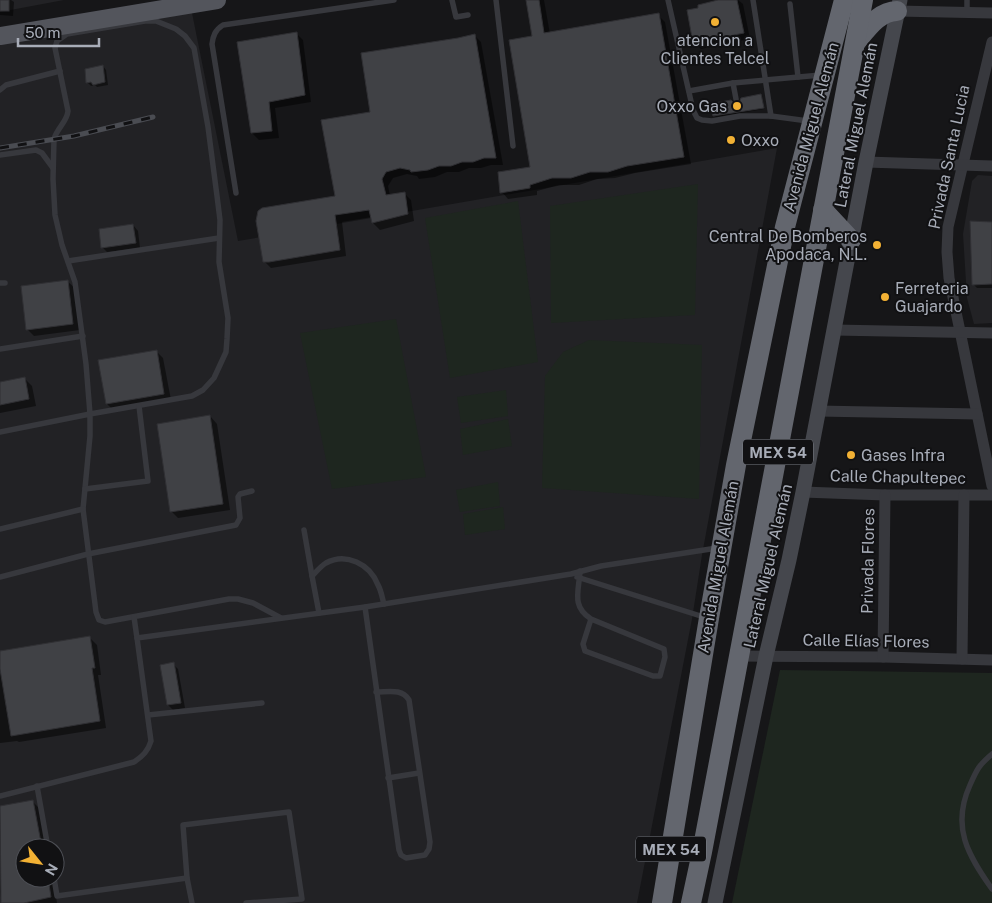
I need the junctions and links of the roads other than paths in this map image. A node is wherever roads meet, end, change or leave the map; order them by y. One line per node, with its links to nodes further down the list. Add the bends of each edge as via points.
1 (174, 0): 16 (main road)
2 (218, 0): 17 (main road)
3 (394, 0): 36 (lane, via 218,28 212,44)
4 (452, 0): 15 (lane, via 456,17)
5 (496, 0): 30 (lane)
6 (668, 0): 26 (lane)
7 (752, 0): 23 (lane)
8 (844, 0): 21 (highway, Avenida Miguel Alemán / MEX 54)
9 (863, 0): 19 (highway, Avenida Miguel Alemán / MEX 54)
10 (967, 0): 13 (lane)
11 (790, 4): 22 (lane)
12 (899, 6): 13 (street); 19 (highway, via 882,14); 32 (street, Lateral Miguel Alemán)
13 (967, 13): 14 (street)
14 (992, 13)
15 (468, 14)
16 (0, 29)
17 (0, 36)
18 (992, 42): 33 (street, Privada Santa Lucia)
19 (855, 44): 37 (highway, Avenida Miguel Alemán / MEX 54)
20 (60, 71): 25 (lane); 35 (lane, via 68,111 54,139); 38 (lane, via 56,44 67,34 156,21 185,36 194,48 200,76 219,212)
21 (825, 75): 22 (lane); 29 (highway, Avenida Miguel Alemán / MEX 54)
22 (798, 76): 23 (lane)
23 (765, 80): 24 (lane); 28 (lane)
24 (733, 83): 26 (lane); 27 (lane)
25 (0, 90)
26 (689, 90): 28 (lane, via 693,110 702,120 712,121 740,114)
27 (736, 99)
28 (771, 116): 29 (lane)
29 (813, 122): 61 (highway, Avenida Miguel Alemán / MEX 54, via 785,227)
30 (512, 146)
31 (0, 155): 35 (lane, via 36,150)
32 (866, 162): 33 (street); 39 (street, Lateral Miguel Alemán)
33 (962, 166): 34 (street); 42 (street, Privada Santa Lucia, via 948,227 947,252)
34 (992, 166)
35 (53, 168): 40 (lane, via 55,215)
36 (236, 193)
37 (823, 210): 39 (highway); 76 (highway, Avenida Miguel Alemán / MEX 54)
38 (219, 238): 40 (lane); 46 (lane, via 228,328 226,352 220,366 198,394)
39 (852, 240): 41 (street, Lateral Miguel Alemán)
40 (68, 261): 44 (lane, via 75,282)
41 (834, 330): 42 (street); 47 (street, Lateral Miguel Alemán)
42 (960, 332): 43 (street); 49 (street, Privada Santa Lucia)
43 (992, 333)
44 (83, 336): 45 (lane); 48 (lane)
45 (0, 349)
46 (139, 406): 48 (lane); 52 (lane, via 148,481)
47 (818, 411): 49 (street); 54 (street, Lateral Miguel Alemán)
48 (90, 414): 50 (lane); 52 (lane)
49 (977, 414): 51 (street, Privada Santa Lucia)
50 (0, 432)
51 (992, 486)
52 (85, 489): 58 (lane)
53 (252, 491): 62 (lane, via 238,497 240,518 236,525)
54 (803, 492): 55 (street, Calle Chapultepec); 77 (street, Lateral Miguel Alemán)
55 (885, 495): 56 (street, Calle Chapultepec); 78 (street, Privada Flores)
56 (964, 495): 57 (street, Calle Chapultepec); 79 (street)
57 (992, 495)
58 (83, 509): 59 (lane); 62 (lane)
59 (0, 528)
60 (304, 530): 65 (lane)
61 (722, 547): 63 (lane); 74 (highway, Avenida Miguel Alemán / MEX 54)
62 (88, 554): 66 (lane); 71 (lane, via 97,616 105,622)
63 (580, 571): 64 (lane); 67 (lane)
64 (570, 574): 67 (lane); 68 (lane)
65 (312, 576): 68 (lane, via 325,563 340,557 355,560 378,583); 70 (lane)
66 (0, 577)
67 (580, 578): 73 (lane, via 579,608); 74 (lane)
68 (384, 604): 69 (lane)
69 (365, 607): 70 (lane); 81 (lane)
70 (320, 613): 72 (lane)
71 (134, 617): 72 (lane, via 238,599); 75 (lane)
72 (281, 618): 75 (lane)
73 (591, 618): 73 (lane, via 664,649 666,657 660,676 585,651 583,644)
74 (709, 618): 90 (highway, Avenida Miguel Alemán / MEX 54)
75 (137, 638): 83 (lane)
76 (739, 656): 77 (street, Calle Elías Flores); 91 (highway, Avenida Miguel Alemán / MEX 54)
77 (766, 656): 78 (street, Calle Elías Flores); 101 (street, Lateral Miguel Alemán)
78 (883, 657): 79 (street, Calle Elías Flores)
79 (962, 659): 80 (street, Calle Elías Flores)
80 (992, 660)
81 (376, 692): 85 (lane, via 398,692 407,696); 86 (lane)
82 (262, 703): 83 (lane)
83 (148, 714): 87 (lane, via 151,741 148,750 134,762)
84 (992, 754): 94 (lane, via 978,766 963,801 962,831 974,864)
85 (419, 773): 86 (lane); 86 (lane, via 430,842 425,856 416,858 406,858 399,850)
86 (388, 778)
87 (37, 786): 88 (lane); 89 (lane)
88 (0, 796)
89 (46, 838)
90 (672, 846): 97 (highway); 98 (highway, Avenida Miguel Alemán / MEX 54)
91 (702, 852): 99 (highway, Avenida Miguel Alemán / MEX 54); 100 (highway)
92 (187, 878): 93 (lane, via 57,896); 95 (lane); 96 (lane, via 182,825 289,812 302,899)
93 (56, 888)
94 (992, 890)
95 (192, 903)
96 (246, 903)
97 (650, 903)
98 (662, 903)
99 (691, 903)
100 (699, 903)
101 (714, 903)

